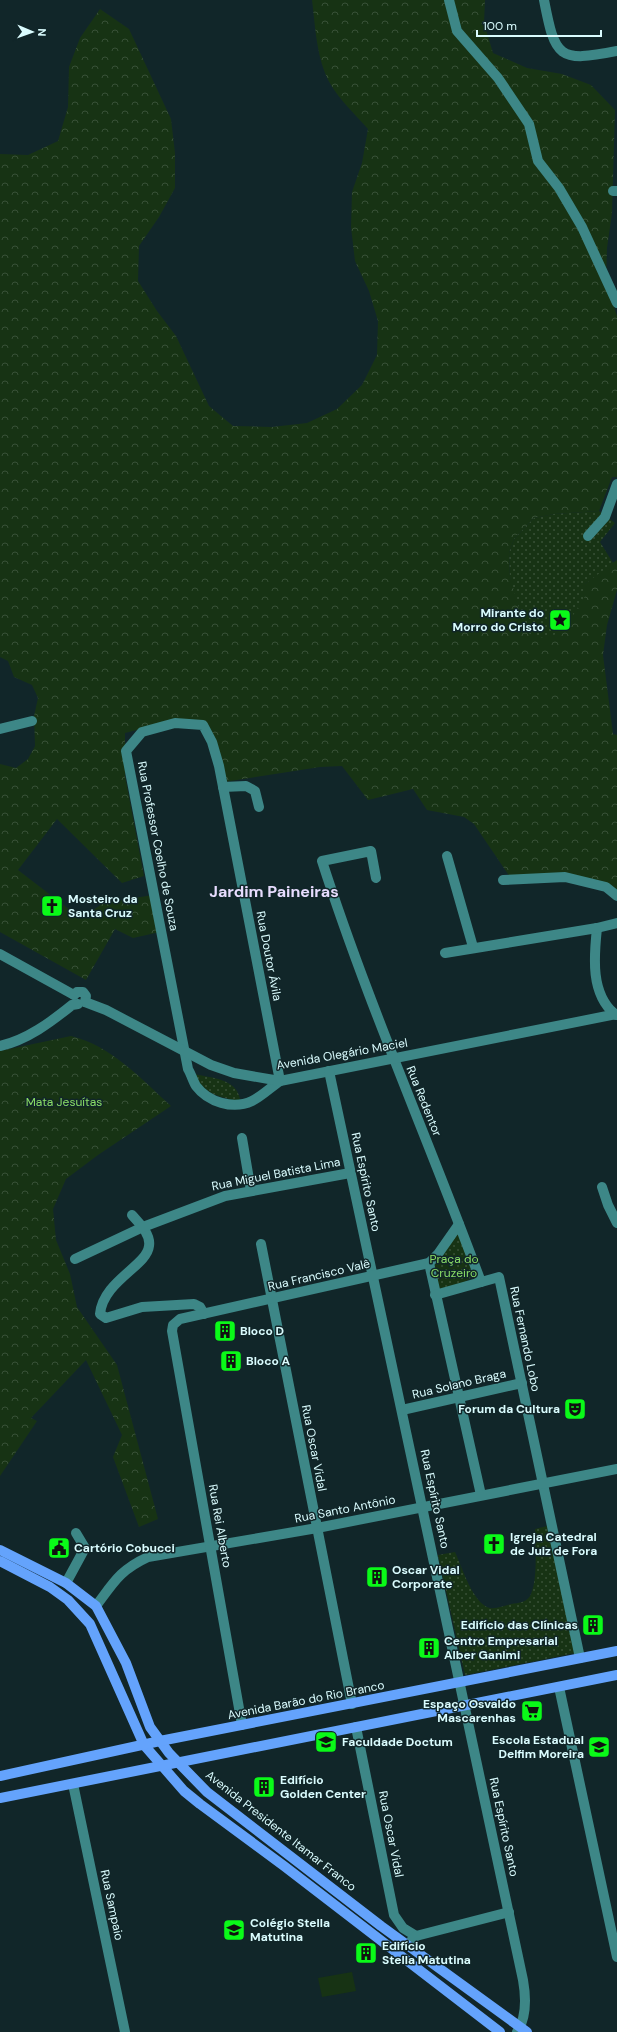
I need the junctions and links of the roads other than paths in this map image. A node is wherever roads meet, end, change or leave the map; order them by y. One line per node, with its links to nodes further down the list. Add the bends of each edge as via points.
1 (450, 0): 4 (street, via 457,31 498,78 529,124 538,161 559,188 582,227)
2 (544, 0): 3 (street, via 551,36 558,47 569,56 587,57)
3 (617, 51)
4 (617, 303)
5 (617, 484): 6 (street, via 605,517)
6 (588, 536)
7 (32, 721): 8 (street)
8 (0, 729)
9 (219, 766): 10 (street, Rua Doutor Ávila); 24 (street, Rua Professor Coelho de Souza, via 212,742 203,725 175,723 142,732 126,751)
10 (223, 787): 11 (street, via 246,786 255,791); 27 (street, Rua Doutor Ávila)
11 (259, 807)
12 (446, 856): 18 (street)
13 (376, 878): 25 (street, Rua Redentor, via 371,851 322,861 336,906)
14 (504, 880): 15 (street, via 565,877 606,887)
15 (617, 896)
16 (617, 923): 17 (street)
17 (598, 928): 18 (street); 22 (street, via 595,951 596,979 601,997 608,1009)
18 (473, 947): 19 (street)
19 (445, 953)
20 (0, 954): 21 (street, Avenida Olegário Maciel)
21 (79, 1000): 23 (street, via 41,1028 15,1042); 24 (street, Avenida Olegário Maciel, via 106,1010)
22 (616, 1014): 25 (street, Avenida Olegário Maciel)
23 (0, 1046)
24 (185, 1051): 27 (street, Avenida Olegário Maciel, via 211,1065 234,1073); 27 (street, via 188,1069 196,1086 208,1098 222,1103 238,1105 252,1101)
25 (393, 1058): 26 (street, Avenida Olegário Maciel); 34 (street, Rua Redentor)
26 (329, 1071): 27 (street, Avenida Olegário Maciel); 29 (street, Rua Espírito Santo)
27 (280, 1081)
28 (242, 1138): 31 (street)
29 (350, 1173): 31 (street, Rua Miguel Batista Lima); 39 (street, Rua Espírito Santo)
30 (602, 1187): 33 (street)
31 (252, 1191): 35 (street, Rua Miguel Batista Lima, via 202,1203)
32 (132, 1215): 35 (street)
33 (617, 1223)
34 (459, 1224): 38 (street); 40 (street, Rua Redentor)
35 (143, 1227): 37 (street, Rua Miguel Batista Lima); 43 (street, via 149,1246 145,1257 109,1291 102,1302 100,1314 106,1318 142,1307 194,1304)
36 (261, 1244): 42 (street, Rua Oscar Vidal)
37 (75, 1260)
38 (429, 1264): 39 (street, Rua Francisco Valê); 41 (street)
39 (373, 1276): 42 (street, Rua Francisco Valê); 47 (street, Rua Espírito Santo)
40 (481, 1282): 41 (street, Rua Fernando Lobo); 45 (street, Rua Fernando Lobo, via 499,1277)
41 (435, 1295): 46 (street)
42 (272, 1299): 43 (street, Rua Francisco Valê); 52 (street, Rua Oscar Vidal)
43 (204, 1314): 44 (street, Rua Francisco Valê, via 180,1319 173,1324)
44 (172, 1331): 54 (street, Rua Rei Alberto)
45 (522, 1383): 46 (street, Rua Solano Braga); 49 (street, Rua Fernando Lobo)
46 (458, 1398): 47 (street, Rua Solano Braga); 50 (street)
47 (402, 1410): 51 (street, Rua Espírito Santo)
48 (617, 1469): 49 (street, Rua Santo Antônio)
49 (544, 1483): 50 (street, Rua Santo Antônio); 61 (street, Rua Fernando Lobo)
50 (481, 1495): 51 (street, Rua Santo Antônio)
51 (423, 1506): 52 (street, Rua Santo Antônio); 63 (street, Rua Espírito Santo)
52 (317, 1528): 54 (street, Rua Santo Antônio); 65 (street, Rua Oscar Vidal)
53 (76, 1534): 58 (street, via 85,1548)
54 (210, 1547): 59 (street, Rua Santo Antônio, via 162,1554 134,1564 118,1575); 67 (street, Rua Rei Alberto)
55 (0, 1550): 58 (main road, Avenida Presidente Itamar Franco)
56 (0, 1561): 57 (main road, Avenida Presidente Itamar Franco)
57 (32, 1576): 59 (main road, via 42,1578 87,1606); 70 (main road, Avenida Presidente Itamar Franco, via 68,1600 90,1624)
58 (66, 1583): 59 (main road, Avenida Presidente Itamar Franco)
59 (96, 1606): 69 (main road, Avenida Presidente Itamar Franco, via 126,1663 150,1727)
60 (617, 1651): 61 (main road, Avenida Barão do Rio Branco)
61 (580, 1658): 63 (main road, Avenida Barão do Rio Branco)
62 (617, 1675): 64 (main road)
63 (461, 1682): 65 (main road, Avenida Barão do Rio Branco); 66 (street, Rua Espírito Santo)
64 (559, 1687): 66 (main road); 83 (street)
65 (352, 1704): 67 (main road, Avenida Barão do Rio Branco)
66 (465, 1706): 68 (main road); 78 (street, Rua Espírito Santo)
67 (242, 1726): 69 (main road, Avenida Barão do Rio Branco)
68 (356, 1727): 71 (main road); 79 (street, Rua Oscar Vidal)
69 (160, 1741): 70 (main road, Avenida Barão do Rio Branco); 72 (main road, Avenida Presidente Itamar Franco)
70 (144, 1745): 73 (main road, Avenida Presidente Itamar Franco); 74 (main road, Avenida Barão do Rio Branco)
71 (193, 1759): 72 (main road); 75 (main road)
72 (178, 1762): 73 (main road); 75 (main road, Avenida Presidente Itamar Franco)
73 (162, 1765): 76 (main road); 86 (main road, Avenida Presidente Itamar Franco, via 200,1804)
74 (0, 1776)
75 (192, 1778): 80 (main road, Avenida Presidente Itamar Franco, via 237,1816)
76 (73, 1784): 77 (main road); 85 (street, Rua Sampaio)
77 (0, 1798)
78 (508, 1912): 81 (street); 84 (street, Rua Espírito Santo, via 525,1990)
79 (394, 1915): 80 (street); 81 (street, Rua Oscar Vidal, via 403,1928)
80 (381, 1926): 82 (main road, Avenida Presidente Itamar Franco)
81 (416, 1936): 82 (street, via 411,1942)
82 (411, 1948): 84 (main road, Avenida Presidente Itamar Franco)
83 (617, 1958)
84 (521, 2030)
85 (125, 2032)
86 (500, 2032)

